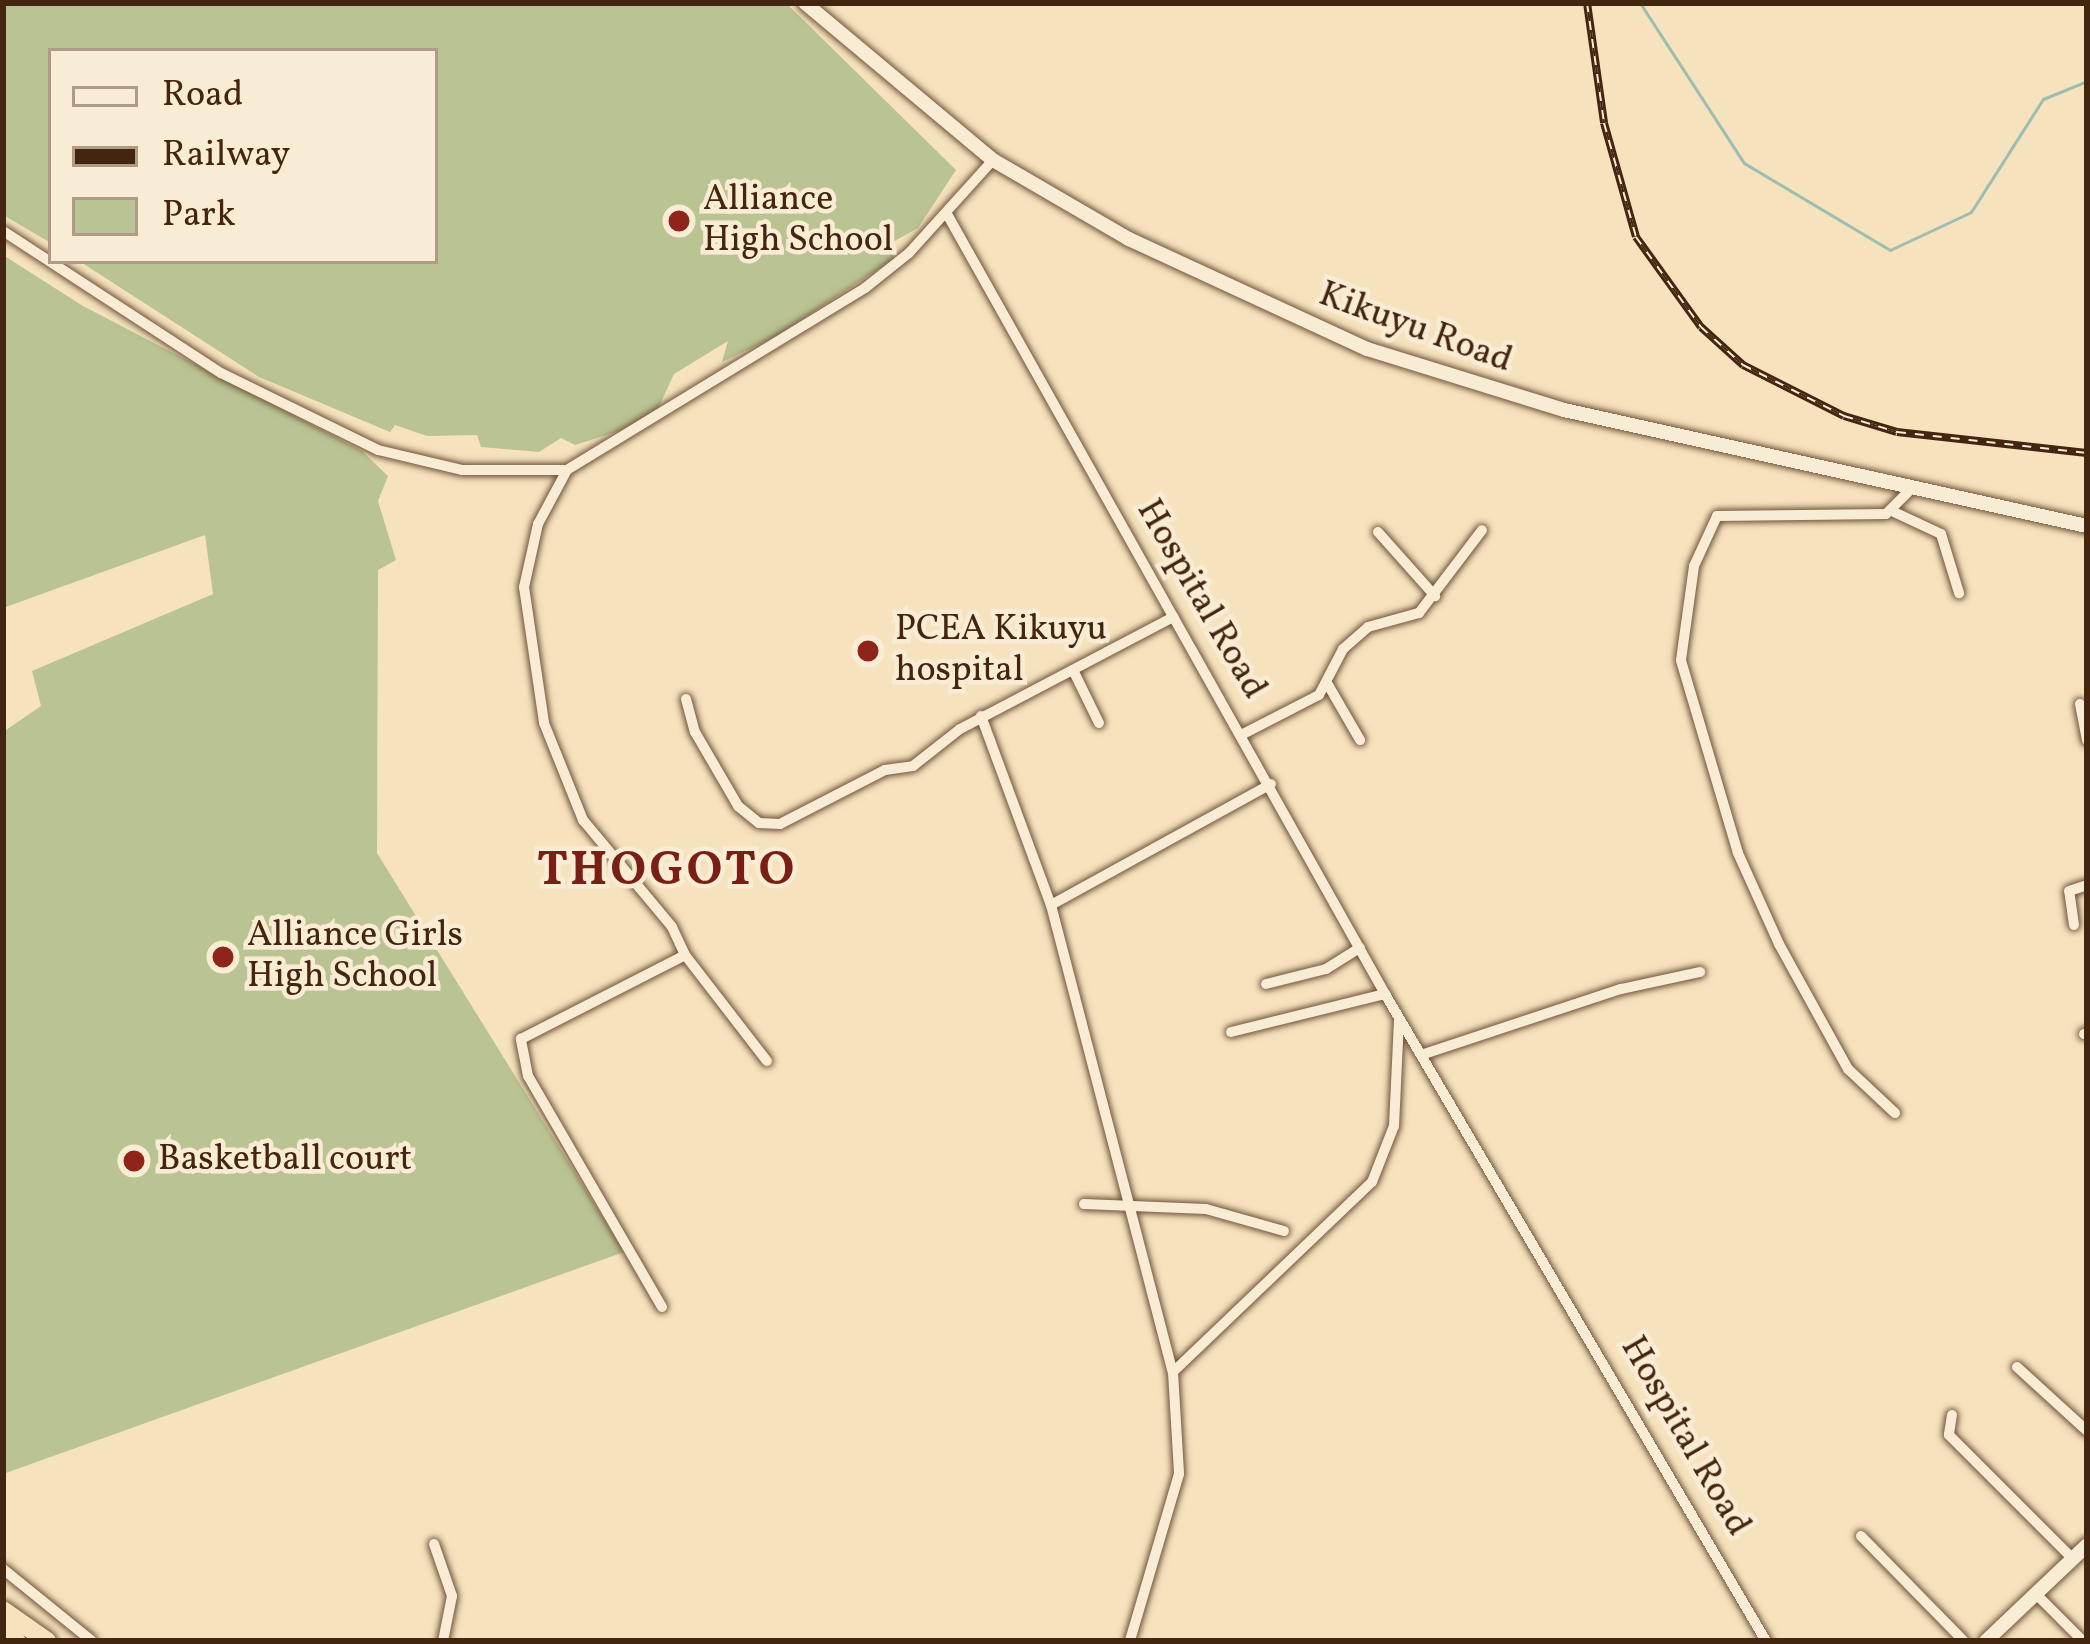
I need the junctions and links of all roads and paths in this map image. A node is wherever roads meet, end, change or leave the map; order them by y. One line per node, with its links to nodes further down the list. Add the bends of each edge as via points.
1 (805, 3): 2 (main road, Kikuyu Road)
2 (993, 160): 3 (street); 8 (main road, Kikuyu Road, via 1213,280 1400,362 1564,410)
3 (947, 214): 7 (street, via 909,253 816,321); 15 (street, Hospital Road)
4 (3, 231): 5 (street)
5 (48, 260)
6 (54, 264): 7 (street, via 221,373 379,450 462,470)
7 (567, 470): 30 (street, via 538,524 524,586 544,723 583,820)
8 (1913, 487): 9 (street); 10 (main road, Kikuyu Road)
9 (1894, 512): 13 (street, via 1941,534); 38 (street, via 1717,516 1694,566 1681,660 1694,721 1765,914 1848,1069)
10 (2087, 526)
11 (1482, 530): 14 (street)
12 (1378, 532): 14 (street)
13 (1959, 593)
14 (1435, 596): 17 (street, via 1419,613 1368,627 1343,649)
15 (1173, 617): 16 (street); 22 (street, Hospital Road)
16 (1073, 670): 20 (street); 21 (street)
17 (1327, 683): 22 (street, via 1308,702); 23 (street)
18 (686, 699): 20 (street, via 695,732 738,806 770,826 885,770 913,766)
19 (2080, 704): 24 (street)
20 (981, 716): 27 (street)
21 (1100, 723)
22 (1243, 734): 25 (street, Hospital Road)
23 (1360, 740)
24 (2087, 740)
25 (1271, 784): 27 (street); 29 (street, Hospital Road)
26 (2087, 885): 28 (street, via 2069,891)
27 (1051, 905): 40 (street)
28 (2074, 925)
29 (1360, 947): 32 (street, via 1326,970); 33 (street, Hospital Road)
30 (685, 955): 37 (street); 42 (street, via 530,1031 519,1050)
31 (1700, 972): 36 (street, via 1621,989)
32 (1266, 984)
33 (1385, 994): 34 (street, Hospital Road); 35 (street)
34 (1399, 1018): 36 (street, Hospital Road); 44 (street, via 1394,1126 1372,1182)
35 (1231, 1032)
36 (1421, 1055): 60 (street, Hospital Road)
37 (767, 1060)
38 (1895, 1113)
39 (1084, 1204): 40 (street)
40 (1132, 1208): 41 (street, via 1206,1209); 44 (street)
41 (1284, 1231)
42 (662, 1306)
43 (2017, 1367): 46 (street)
44 (1174, 1372): 59 (street, via 1178,1474)
45 (1952, 1415): 50 (street, via 1949,1435)
46 (2087, 1431)
47 (1861, 1536): 61 (street)
48 (434, 1544): 58 (street, via 452,1596)
49 (2087, 1545): 50 (main road)
50 (2073, 1559): 52 (main road)
51 (3, 1569): 57 (street)
52 (2037, 1595): 62 (main road); 63 (street)
53 (3, 1610): 56 (highway)
54 (3, 1631): 55 (highway)
55 (17, 1641)
56 (47, 1641)
57 (92, 1641)
58 (443, 1641)
59 (1130, 1641)
60 (1766, 1641)
61 (1964, 1641)
62 (1986, 1641)
63 (2083, 1641)

